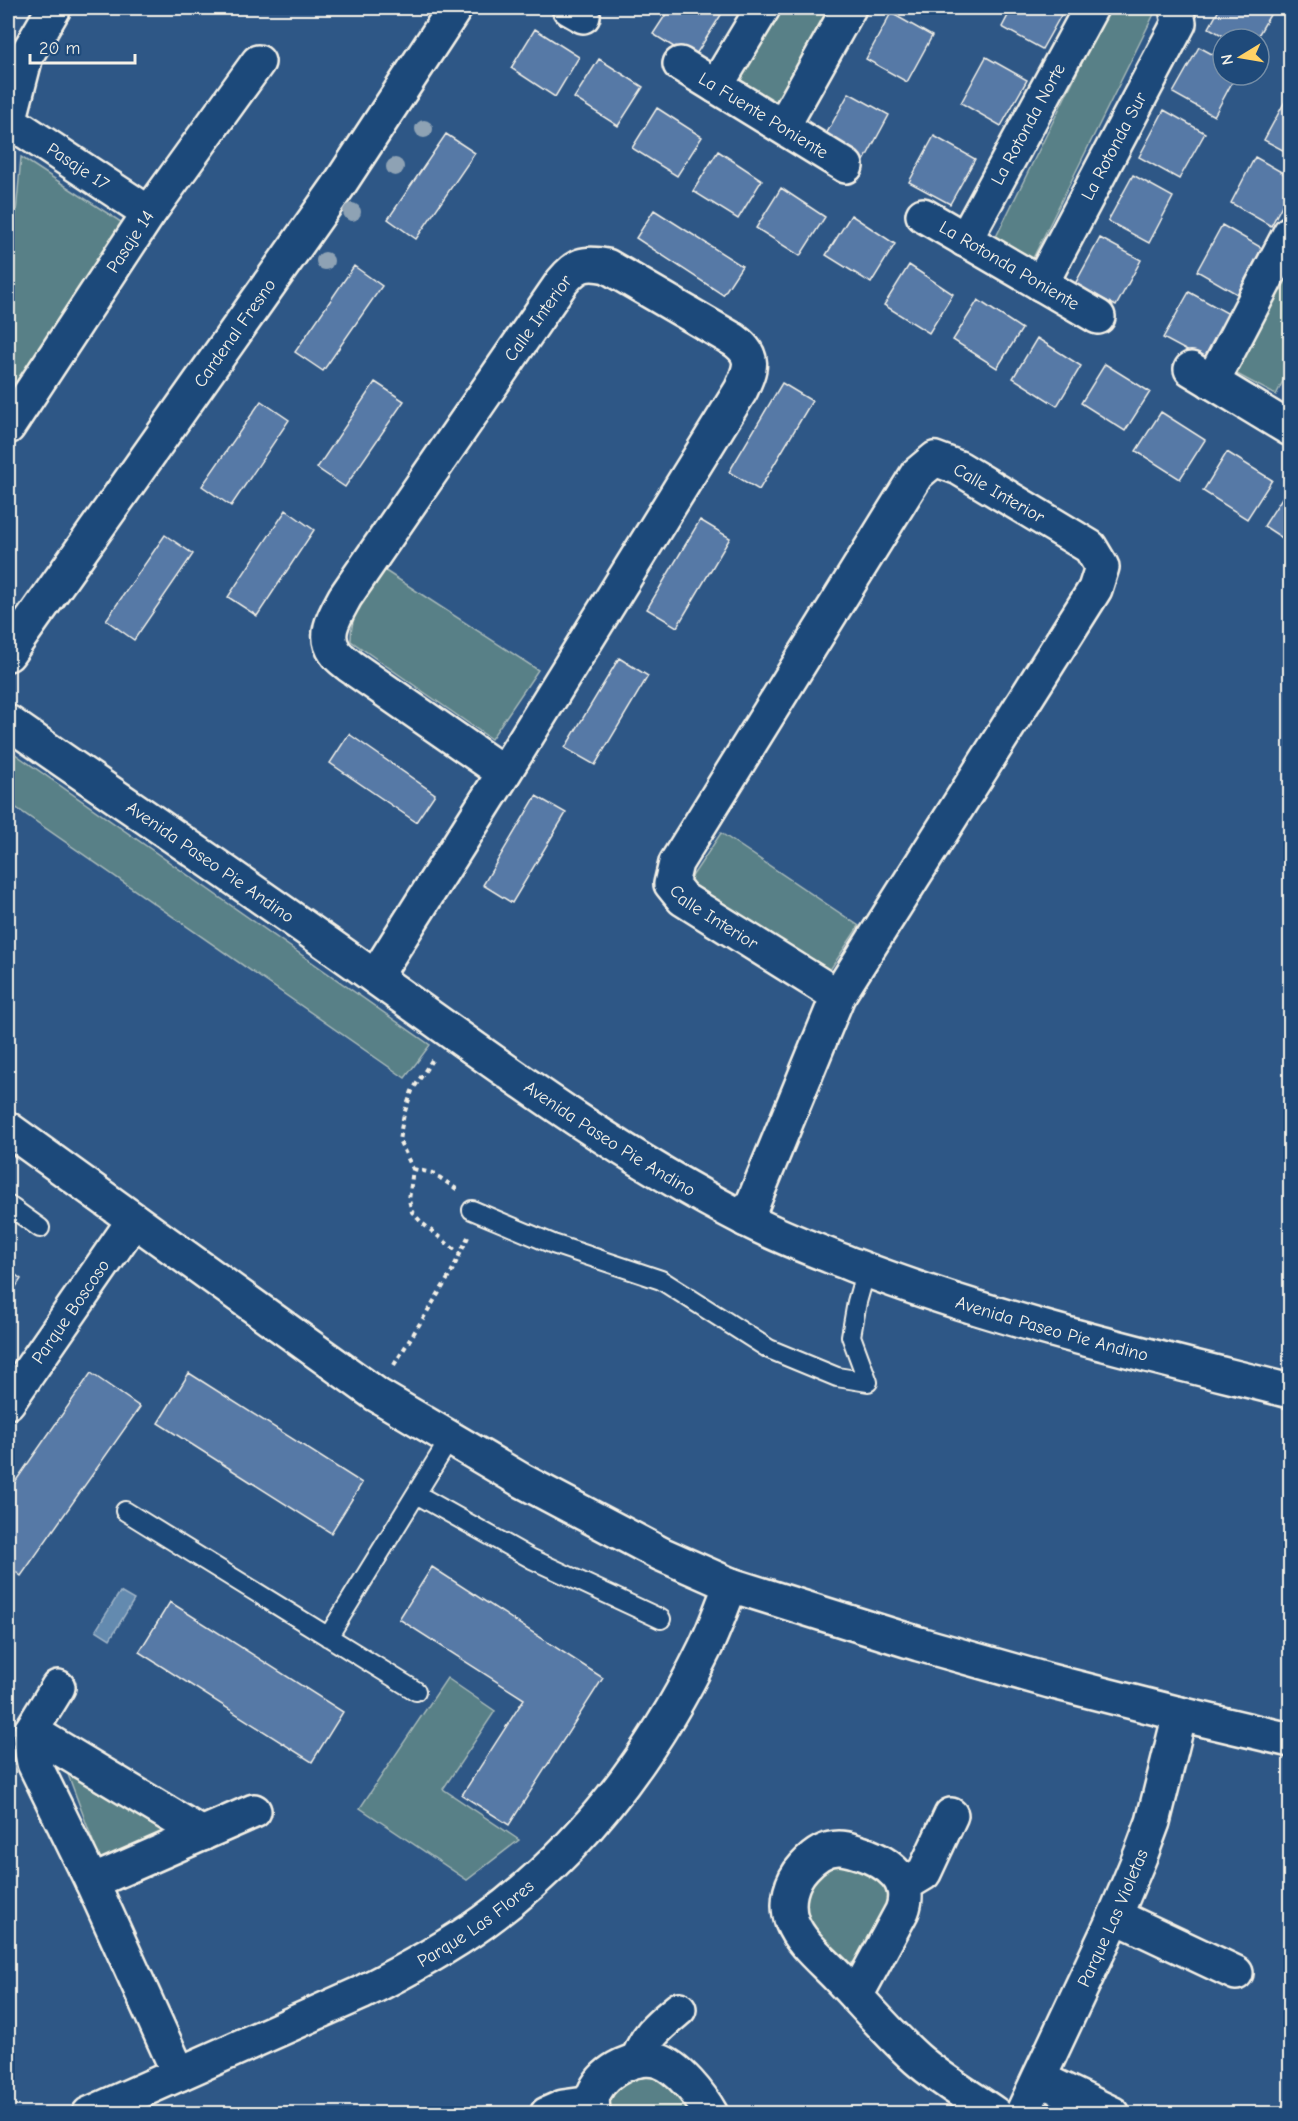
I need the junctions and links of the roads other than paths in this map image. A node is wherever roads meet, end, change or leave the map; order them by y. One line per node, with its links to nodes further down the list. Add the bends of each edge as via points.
1 (54, 8): 10 (street, via 26,57)
2 (455, 8): 21 (street, Cardenal Fresno, via 336,188)
3 (763, 8): 9 (street)
4 (849, 8): 11 (street)
5 (1090, 8): 16 (street, La Rotonda Norte)
6 (1176, 8): 17 (street, La Rotonda Sur, via 1179,23)
7 (258, 62): 13 (street, Pasaje 14)
8 (680, 64): 9 (street, La Fuente Poniente)
9 (716, 86): 11 (street, La Fuente Poniente)
10 (8, 123): 13 (street, Pasaje 17)
11 (783, 126): 12 (street, La Fuente Poniente)
12 (846, 166)
13 (149, 213): 19 (street, Pasaje 14)
14 (922, 215): 16 (street, La Rotonda Poniente)
15 (1290, 233): 20 (street, via 1202,375)
16 (965, 240): 17 (street, La Rotonda Poniente)
17 (1041, 284): 18 (street, La Rotonda Poniente)
18 (1098, 317)
19 (8, 427)
20 (1290, 428)
21 (8, 654)
22 (8, 722): 24 (street, Avenida Paseo Pie Andino)
23 (504, 773): 23 (street, Calle Interior, via 350,666 335,652 328,635 345,597 562,282 582,264 594,263 607,266 734,340 745,348 751,361 741,390); 24 (street, Calle Interior)
24 (375, 977): 29 (street, Avenida Paseo Pie Andino, via 618,1147)
25 (838, 996): 25 (street, Calle Interior, via 683,899 671,884 676,863 898,504 917,474 935,459 959,468 1090,547 1102,567 1095,589); 29 (street, Calle Interior)
26 (8, 1129): 30 (street)
27 (8, 1205): 31 (lane)
28 (472, 1210): 32 (lane, via 553,1244 661,1280 769,1349 837,1377 868,1382 851,1336)
29 (746, 1220): 32 (street, Avenida Paseo Pie Andino)
30 (134, 1221): 34 (street, Parque Boscoso); 35 (street, via 377,1395)
31 (40, 1228)
32 (866, 1270): 33 (street, Avenida Paseo Pie Andino, via 1038,1328)
33 (1290, 1391)
34 (8, 1402)
35 (451, 1437): 36 (lane); 38 (street, via 592,1519)
36 (416, 1494): 39 (lane, via 532,1559); 40 (lane)
37 (125, 1511): 40 (lane)
38 (731, 1585): 43 (street, via 919,1644); 56 (street, Parque Las Flores, via 705,1647 648,1749 588,1826 520,1892 474,1928 403,1972)
39 (661, 1620)
40 (328, 1637): 42 (lane)
41 (58, 1687): 44 (street)
42 (416, 1691)
43 (1180, 1714): 45 (street); 51 (street, Parque Las Violetas, via 1153,1822)
44 (31, 1731): 48 (street); 49 (street, via 34,1763)
45 (1290, 1740)
46 (254, 1811): 48 (street)
47 (951, 1815): 50 (street, via 924,1873)
48 (202, 1834): 49 (street)
49 (92, 1882): 56 (street)
50 (904, 1885): 53 (street, via 902,1911); 53 (street, via 889,1867 873,1857 839,1848 812,1858 795,1879 789,1903 793,1923 808,1945)
51 (1115, 1916): 52 (street); 57 (street, Parque Las Violetas)
52 (1236, 1973)
53 (856, 1996): 62 (street, via 917,2059)
54 (679, 2009): 55 (street, via 649,2035)
55 (638, 2060): 58 (street, via 615,2070 601,2082 594,2091); 61 (street, via 658,2060 676,2071)
56 (179, 2074): 59 (street, Parque Las Flores)
57 (1040, 2079): 63 (street, Parque Las Violetas); 64 (street)
58 (593, 2108): 60 (street, via 563,2107)
59 (89, 2114)
60 (547, 2114)
61 (711, 2114)
62 (995, 2114)
63 (1022, 2114)
64 (1113, 2114)

